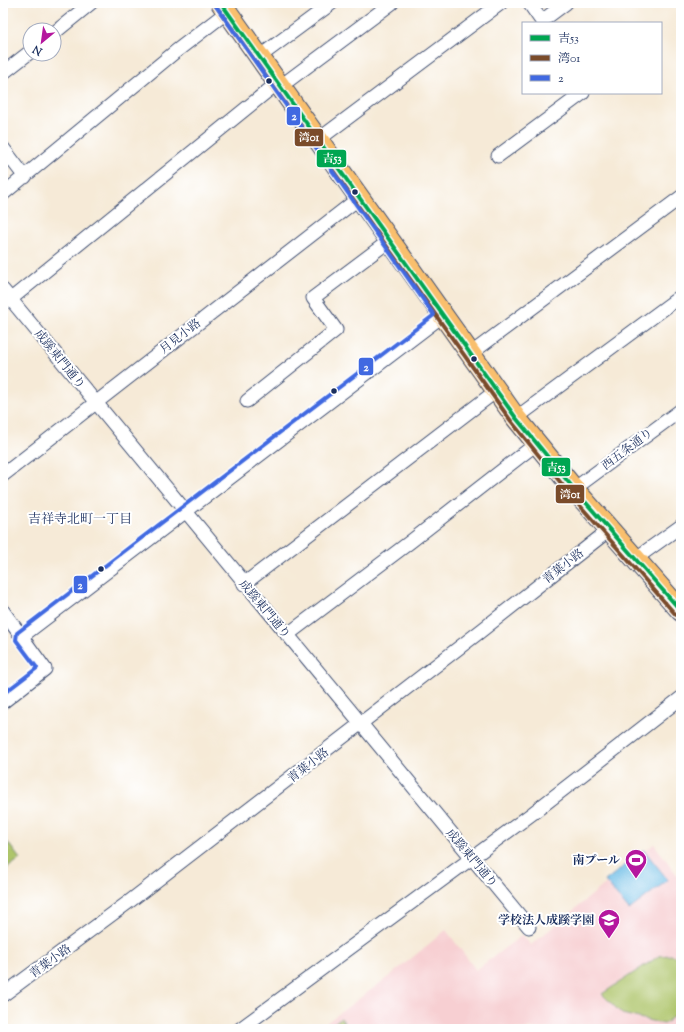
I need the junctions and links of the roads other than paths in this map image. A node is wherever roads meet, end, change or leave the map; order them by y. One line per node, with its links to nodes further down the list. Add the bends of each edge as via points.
1 (92, 3): 9 (street)
2 (332, 3): 10 (street)
3 (392, 3): 13 (street, via 289,80)
4 (500, 3): 15 (street)
5 (529, 3): 8 (street)
6 (566, 3): 8 (street)
7 (224, 8): 10 (main road); 18 (street)
8 (543, 22)
9 (62, 27)
10 (259, 57): 13 (main road)
11 (22, 58): 12 (street)
12 (3, 73)
13 (278, 85): 15 (main road); 23 (street)
14 (581, 94): 17 (street)
15 (318, 140): 21 (main road)
16 (3, 148): 18 (street)
17 (498, 156)
18 (25, 177): 19 (street)
19 (3, 194)
20 (681, 197): 26 (street)
21 (359, 198): 22 (main road); 29 (street, 月見小路)
22 (389, 241): 25 (main road); 28 (street, via 313,298 336,330)
23 (7, 294): 29 (street, 成蹊東門通り)
24 (681, 296): 31 (street)
25 (442, 316): 26 (main road); 35 (street)
26 (469, 355): 27 (main road)
27 (496, 391): 31 (main road); 39 (street)
28 (247, 401)
29 (95, 402): 33 (street, 月見小路); 35 (street, 成蹊東門通り)
30 (681, 410): 34 (street, 西五条通り)
31 (516, 418): 32 (main road)
32 (536, 444): 34 (main road); 42 (street)
33 (3, 475)
34 (574, 489): 37 (main road)
35 (185, 511): 39 (street, 成蹊東門通り); 43 (street)
36 (681, 526): 38 (street)
37 (609, 530): 38 (main road); 46 (street, 青葉小路)
38 (635, 559): 41 (main road)
39 (244, 584): 42 (street, 成蹊東門通り)
40 (3, 611): 43 (street)
41 (681, 611)
42 (287, 635): 46 (street, 成蹊東門通り)
43 (21, 637): 45 (street, via 45,669)
44 (681, 698): 47 (street)
45 (3, 702)
46 (361, 724): 47 (street, 成蹊東門通り); 49 (street, 青葉小路, via 130,902)
47 (471, 858): 48 (street, 成蹊東門通り); 50 (street)
48 (529, 927)
49 (3, 995)
50 (240, 1029)

